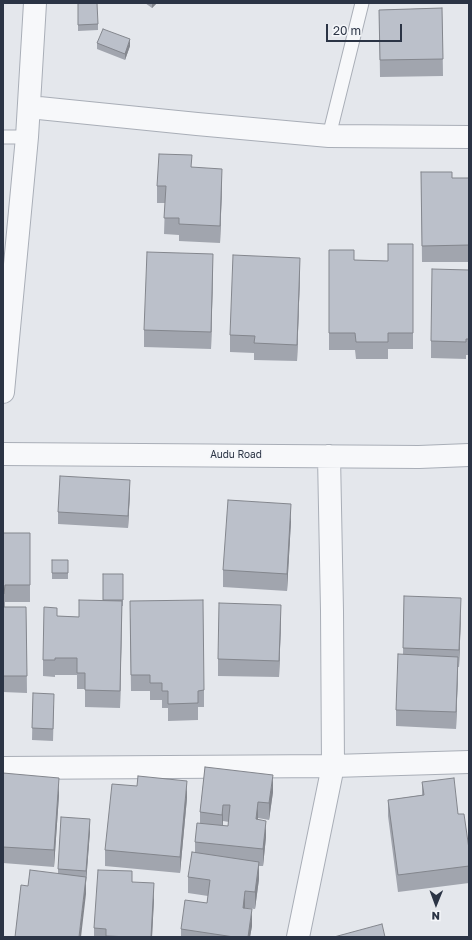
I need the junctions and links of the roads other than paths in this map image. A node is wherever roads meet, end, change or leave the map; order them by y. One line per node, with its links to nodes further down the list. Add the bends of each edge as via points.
1 (35, 3): 3 (street)
2 (362, 3): 4 (lane)
3 (29, 107): 4 (street); 6 (street)
4 (329, 136): 7 (street)
5 (3, 137): 6 (lane)
6 (27, 137): 8 (street)
7 (469, 138)
8 (3, 392)
9 (3, 454): 11 (street, Audu Road)
10 (469, 455): 11 (street, Audu Road)
11 (329, 456): 13 (street)
12 (469, 762): 13 (street)
13 (333, 766): 14 (street); 15 (street)
14 (3, 768)
15 (298, 937)

